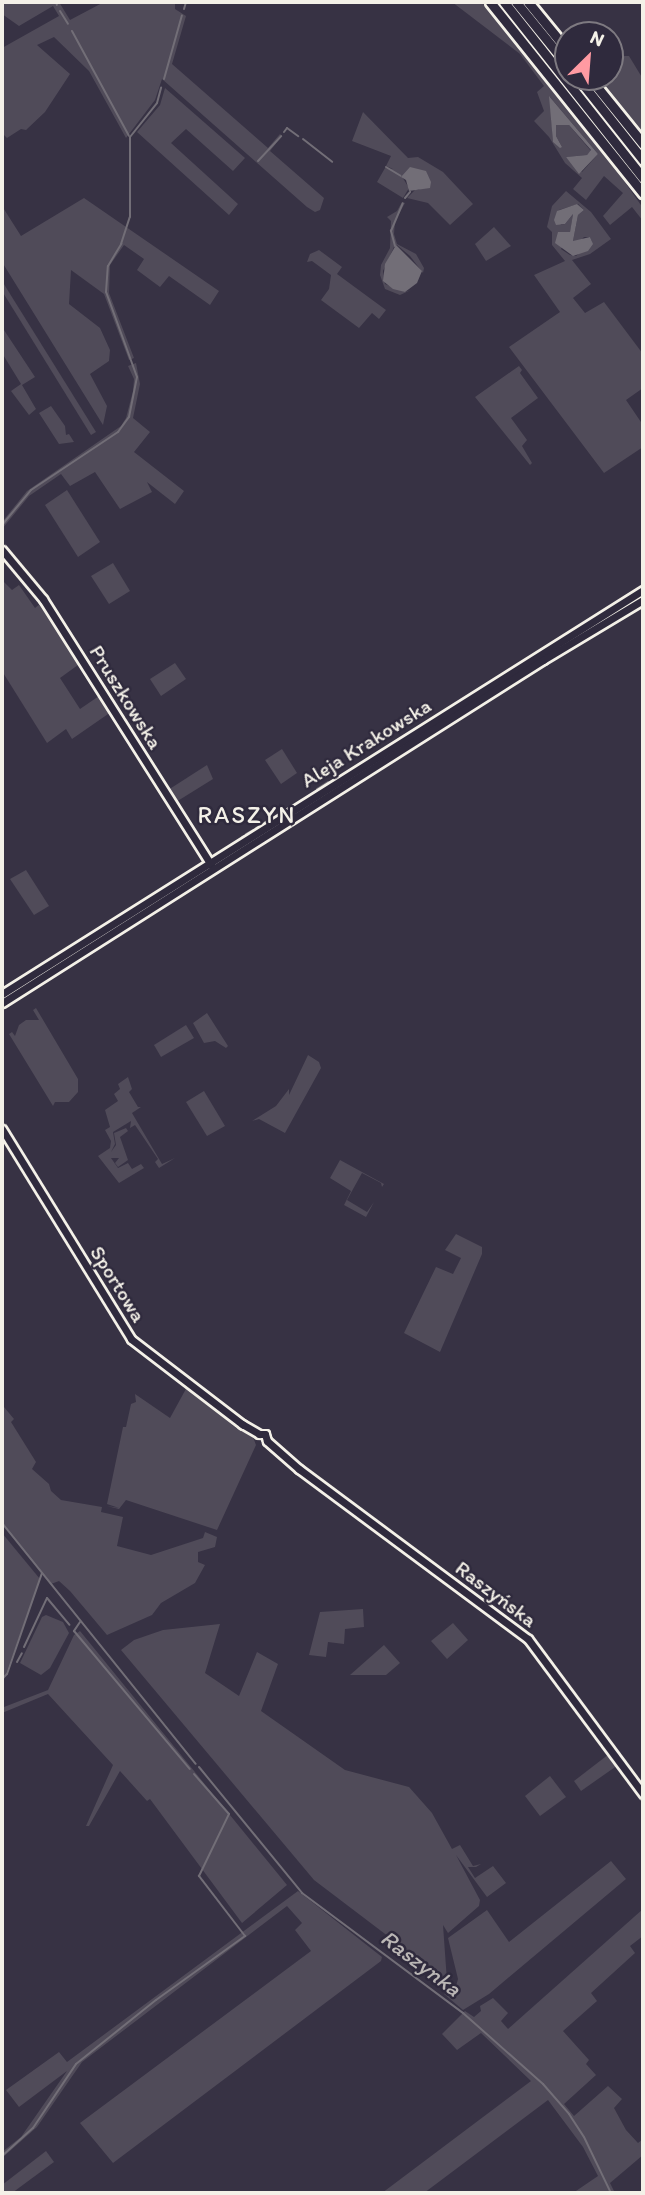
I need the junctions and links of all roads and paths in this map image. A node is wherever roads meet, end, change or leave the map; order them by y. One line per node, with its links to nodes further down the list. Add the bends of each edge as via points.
1 (491, 2): 12 (highway)
2 (503, 2): 11 (highway)
3 (516, 2): 6 (highway)
4 (528, 2): 5 (highway)
5 (554, 34)
6 (554, 49)
7 (588, 91): 10 (highway)
8 (600, 91): 9 (highway)
9 (643, 144)
10 (643, 159)
11 (643, 178)
12 (643, 193)
13 (2, 550): 16 (main road, Pruszkowska, via 43,599)
14 (643, 590): 16 (main road, Aleja Krakowska)
15 (643, 600): 16 (main road, Aleja Krakowska)
16 (211, 865): 17 (main road, Aleja Krakowska); 18 (main road, Aleja Krakowska)
17 (2, 994)
18 (2, 1003)
19 (2, 1129): 20 (main road, Sportowa, via 131,1339 242,1423 259,1442)
20 (265, 1442): 21 (main road, Raszyńska, via 527,1639)
21 (643, 1794)

